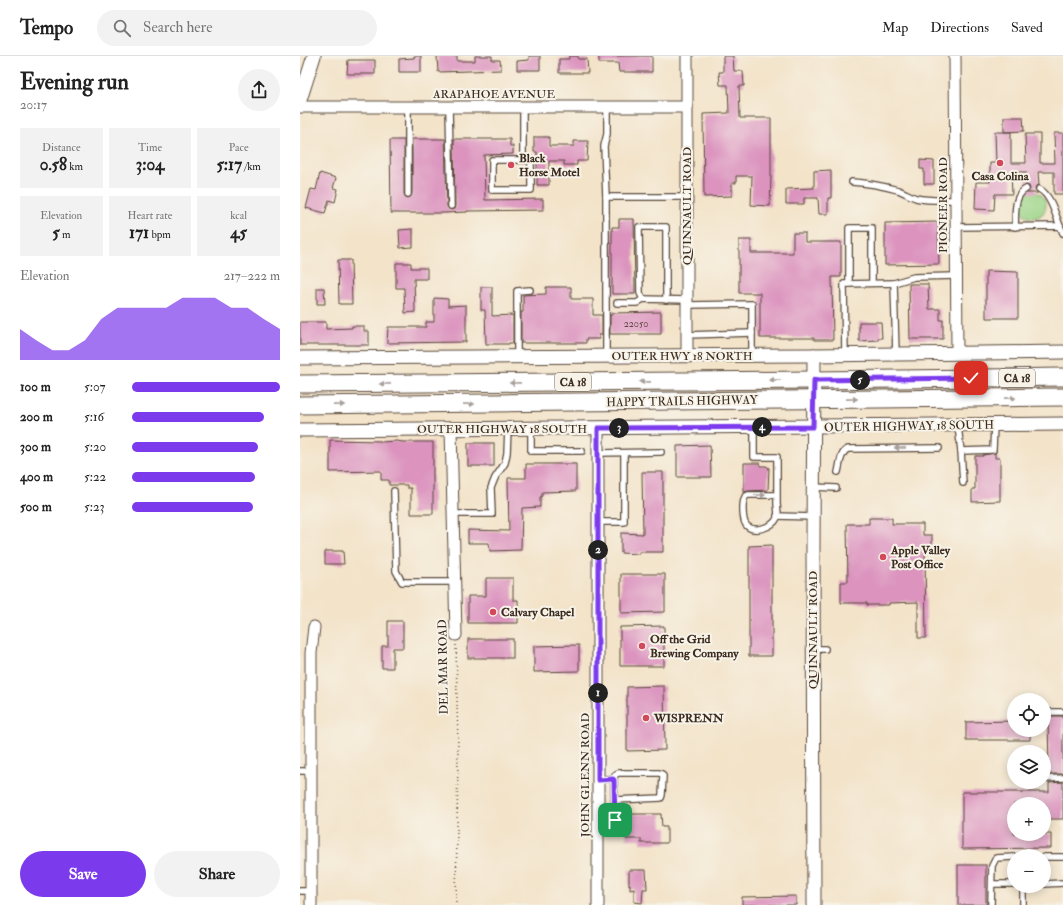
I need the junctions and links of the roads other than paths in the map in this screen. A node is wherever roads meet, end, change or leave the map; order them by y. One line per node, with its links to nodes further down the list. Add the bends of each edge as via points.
1 (314, 56): 4 (street)
2 (687, 56): 5 (street, QUINNAULT ROAD)
3 (955, 56): 18 (street, PIONEER ROAD)
4 (300, 100)
5 (687, 106): 10 (street, ARAPAHOE AVENUE); 17 (street, QUINNAULT ROAD)
6 (300, 107): 7 (street, ARAPAHOE AVENUE)
7 (408, 107): 8 (street, ARAPAHOE AVENUE); 15 (lane)
8 (449, 107): 9 (street, ARAPAHOE AVENUE); 19 (lane)
9 (523, 107): 10 (street, ARAPAHOE AVENUE); 11 (lane)
10 (607, 107): 16 (lane, via 608,134 604,146)
11 (523, 160): 11 (lane, via 531,160 531,190 492,190 492,160)
12 (852, 182): 18 (lane, via 880,186 933,201)
13 (1026, 188): 22 (lane, via 1016,202)
14 (1039, 188): 20 (lane, via 1049,200)
15 (408, 194)
16 (606, 197): 17 (lane); 41 (lane)
17 (687, 197): 32 (street, QUINNAULT ROAD)
18 (956, 200): 21 (street, PIONEER ROAD)
19 (451, 206)
20 (1060, 226): 22 (lane); 23 (lane)
21 (956, 227): 22 (lane); 24 (street, PIONEER ROAD)
22 (1015, 227)
23 (1063, 233)
24 (956, 276): 26 (lane, via 914,277); 36 (street, PIONEER ROAD)
25 (872, 283): 26 (lane); 27 (lane); 27 (lane, via 872,228 849,228)
26 (894, 283): 37 (lane)
27 (849, 284): 40 (lane, via 844,284)
28 (530, 290): 43 (lane, via 517,291)
29 (643, 299): 30 (lane); 30 (lane, via 640,293 640,227 666,227); 31 (lane, via 637,303)
30 (666, 300): 32 (lane)
31 (617, 303)
32 (687, 303): 33 (lane, via 752,304); 34 (street, QUINNAULT ROAD)
33 (752, 333): 34 (lane); 38 (lane)
34 (687, 335): 42 (street, QUINNAULT ROAD)
35 (1063, 352): 36 (street, OUTER HWY 18 NORTH)
36 (957, 353): 37 (street, OUTER HWY 18 NORTH)
37 (896, 354): 40 (street, OUTER HWY 18 NORTH)
38 (752, 355): 39 (street, OUTER HWY 18 NORTH); 42 (street, OUTER HWY 18 NORTH)
39 (814, 355): 40 (street, OUTER HWY 18 NORTH); 46 (street, QUINNAULT ROAD)
40 (845, 355)
41 (606, 356): 42 (street, OUTER HWY 18 NORTH); 43 (street, OUTER HWY 18 NORTH)
42 (687, 356)
43 (517, 357): 44 (street, OUTER HWY 18 NORTH)
44 (300, 358)
45 (1063, 377): 46 (main road, HAPPY TRAILS HIGHWAY / CA 18)
46 (814, 380): 48 (main road, HAPPY TRAILS HIGHWAY / CA 18, one-way to 48); 51 (street, QUINNAULT ROAD)
47 (300, 384): 48 (main road, HAPPY TRAILS HIGHWAY / CA 18)
48 (333, 384): 49 (main road, via 318,392)
49 (300, 392)
50 (1063, 397): 51 (main road, HAPPY TRAILS HIGHWAY / CA 18, one-way to 50)
51 (813, 400): 52 (main road, HAPPY TRAILS HIGHWAY / CA 18, one-way to 51); 57 (street, QUINNAULT ROAD)
52 (300, 405)
53 (1063, 424): 55 (street, OUTER HIGHWAY 18 SOUTH)
54 (958, 425): 55 (street, OUTER HIGHWAY 18 SOUTH); 57 (street, OUTER HIGHWAY 18 SOUTH); 65 (lane)
55 (994, 425): 65 (lane, via 994,450)
56 (754, 427): 57 (street, OUTER HIGHWAY 18 SOUTH); 59 (street, OUTER HIGHWAY 18 SOUTH); 74 (lane, via 754,457 777,457)
57 (813, 427): 71 (street, QUINNAULT ROAD)
58 (530, 428): 59 (street, OUTER HIGHWAY 18 SOUTH); 61 (street, OUTER HIGHWAY 18 SOUTH); 64 (lane, via 531,451)
59 (598, 428): 67 (street, JOHN GLENN ROAD)
60 (451, 429): 61 (street, OUTER HIGHWAY 18 SOUTH); 62 (street, OUTER HIGHWAY 18 SOUTH); 75 (street, DEL MAR ROAD)
61 (508, 429): 75 (lane, via 505,463 491,488 492,514)
62 (300, 430)
63 (939, 448): 69 (lane, one-way to 69, via 848,449 843,454)
64 (582, 451)
65 (961, 451): 70 (lane)
66 (661, 452): 68 (lane)
67 (598, 453): 68 (lane); 78 (street, JOHN GLENN ROAD)
68 (624, 453): 78 (lane, via 624,522)
69 (838, 472)
70 (963, 483)
71 (813, 487): 72 (lane); 77 (street, QUINNAULT ROAD)
72 (836, 488)
73 (394, 491): 79 (lane, via 396,571 402,582)
74 (778, 495): 76 (lane); 76 (lane, one-way to 74, via 774,523 763,528 749,528 743,516 743,500 748,495)
75 (453, 514): 79 (street, DEL MAR ROAD)
76 (778, 516): 77 (lane)
77 (813, 517): 102 (street, QUINNAULT ROAD, via 819,649)
78 (598, 522): 88 (street, JOHN GLENN ROAD)
79 (455, 582): 81 (street, DEL MAR ROAD)
80 (314, 627): 84 (street)
81 (456, 635)
82 (1051, 712): 83 (lane)
83 (1063, 712)
84 (305, 771): 98 (street)
85 (1063, 778): 87 (lane)
86 (613, 779): 88 (lane); 89 (lane); 89 (lane, via 618,773 659,773 663,776 660,798)
87 (1051, 779)
88 (598, 780): 90 (street, JOHN GLENN ROAD)
89 (615, 800): 90 (lane, via 615,823)
90 (598, 824): 101 (street, JOHN GLENN ROAD)
91 (1063, 856): 92 (lane)
92 (1051, 857)
93 (1007, 858): 95 (lane, via 996,858 992,866)
94 (1063, 883): 97 (lane)
95 (992, 884): 96 (lane); 103 (lane)
96 (1007, 884)
97 (1051, 884)
98 (305, 891): 100 (street)
99 (1023, 893): 104 (lane)
100 (311, 905)
101 (598, 905)
102 (814, 905)
103 (991, 905)
104 (1022, 905)

